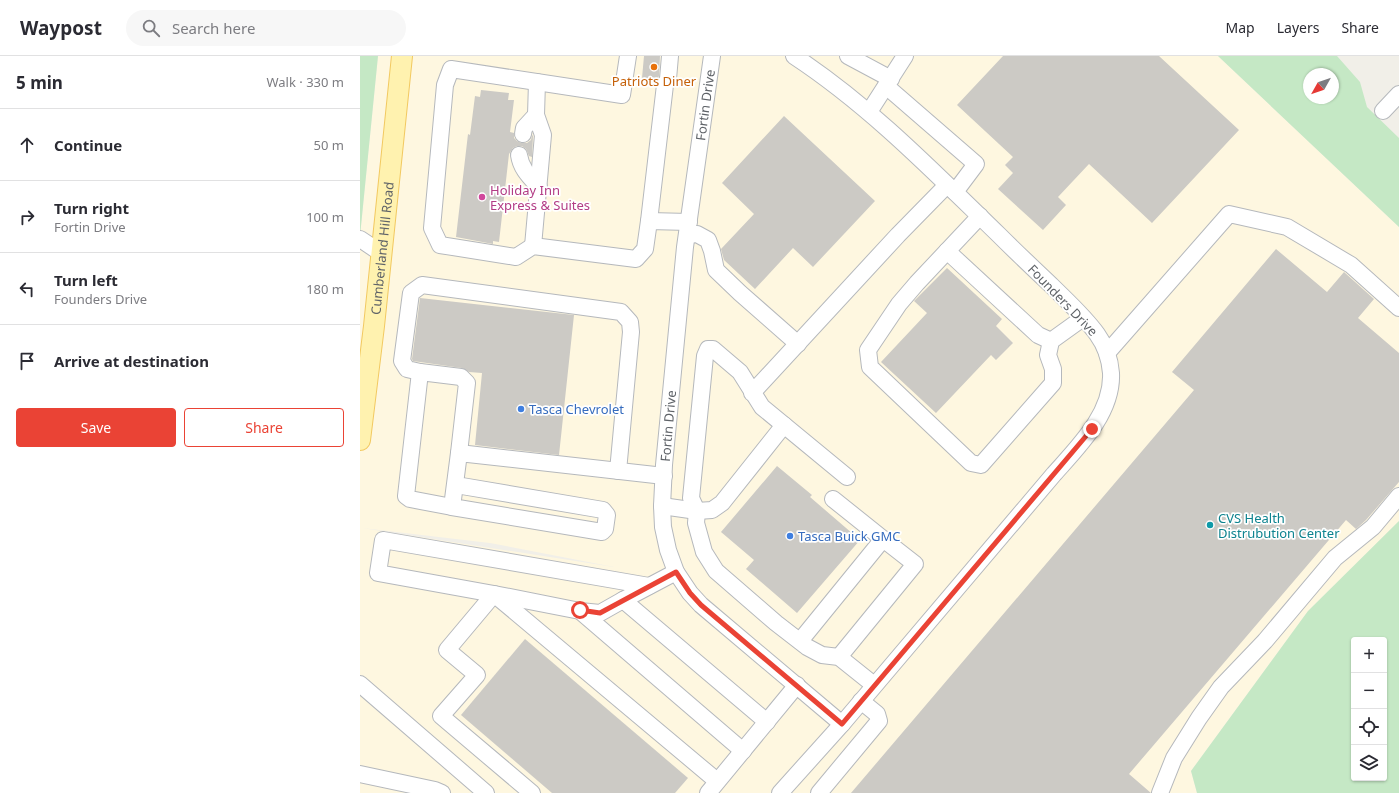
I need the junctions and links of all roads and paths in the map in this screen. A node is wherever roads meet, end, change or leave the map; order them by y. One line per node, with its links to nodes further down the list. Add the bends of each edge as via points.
1 (402, 56): 24 (main road, Cumberland Hill Road)
2 (628, 56): 8 (street, via 622,95)
3 (670, 56): 19 (street)
4 (712, 56): 20 (street, Fortin Drive)
5 (794, 56): 12 (street, Founders Drive)
6 (848, 56): 9 (street)
7 (906, 56): 9 (street)
8 (537, 82): 13 (street); 22 (street, via 451,69 445,85 432,228 440,245 516,257)
9 (888, 83): 12 (street); 17 (street, via 976,164)
10 (1399, 94): 11 (street)
11 (1383, 111)
12 (869, 112): 17 (street, Founders Drive)
13 (536, 115): 14 (street, via 524,128); 16 (street, via 543,136)
14 (523, 134)
15 (519, 155): 16 (street, via 523,170)
16 (538, 187): 22 (street)
17 (951, 189): 18 (street, Founders Drive); 28 (street, via 898,235)
18 (980, 216): 23 (street); 26 (street, Founders Drive)
19 (649, 221): 20 (street); 22 (street, via 645,249 636,258)
20 (688, 228): 28 (street, via 708,240 716,270); 36 (street, Fortin Drive)
21 (360, 239): 24 (street)
22 (533, 246)
23 (947, 251): 27 (street, via 1038,335); 27 (street, via 908,294 868,350 870,367 971,463 981,465 1053,383 1053,369 1048,355)
24 (381, 253): 33 (main road, Cumberland Hill Road)
25 (1399, 308): 29 (street, via 1351,265 1287,227 1229,214)
26 (1083, 318): 27 (street); 29 (street, Founders Drive, via 1097,334)
27 (1051, 341)
28 (798, 344): 31 (street)
29 (1107, 353): 54 (street, Founders Drive, via 1111,375 1108,395 1092,429)
30 (420, 372): 34 (street, via 461,378 467,383); 35 (street, via 407,369 402,361 411,292 422,286 621,312 630,322 631,332); 42 (street, via 406,496)
31 (752, 393): 32 (street, via 762,407); 43 (street, via 740,372 708,348 705,356 691,498)
32 (784, 425): 37 (street); 43 (street, via 722,503 712,510)
33 (360, 440)
34 (459, 453): 35 (street); 38 (street)
35 (618, 471): 36 (street)
36 (664, 476): 41 (street, Fortin Drive)
37 (847, 477)
38 (456, 485): 42 (street); 42 (street, via 603,510 607,515 605,529 602,532)
39 (1399, 496): 66 (street, via 1373,527 1335,558 1265,641 1221,687 1174,758)
40 (833, 499): 44 (street)
41 (662, 506): 43 (street); 45 (street, Fortin Drive, via 666,542)
42 (452, 507)
43 (697, 511): 50 (street, via 696,523 704,552 716,571)
44 (883, 538): 50 (street); 51 (street, via 915,564)
45 (676, 572): 46 (street); 53 (street, Fortin Drive, via 701,605)
46 (649, 586): 47 (street, via 383,540 378,573); 48 (street)
47 (494, 594): 49 (street); 60 (street); 63 (street, via 447,650 477,675 441,716)
48 (623, 600): 49 (street, via 600,613); 56 (street)
49 (580, 610): 58 (street)
50 (800, 641): 51 (street, via 822,654)
51 (839, 657): 54 (street)
52 (360, 684): 62 (street)
53 (797, 685): 56 (street); 57 (street, Fortin Drive)
54 (874, 685): 55 (street, Founders Drive)
55 (861, 701): 57 (street, Founders Drive); 65 (street, via 877,714 879,721)
56 (767, 722): 58 (street)
57 (842, 724): 64 (street, Founders Drive)
58 (743, 751): 60 (street)
59 (360, 774): 61 (street)
60 (712, 787)
61 (442, 793)
62 (486, 793)
63 (532, 793)
64 (780, 793)
65 (819, 793)
66 (1160, 793)

